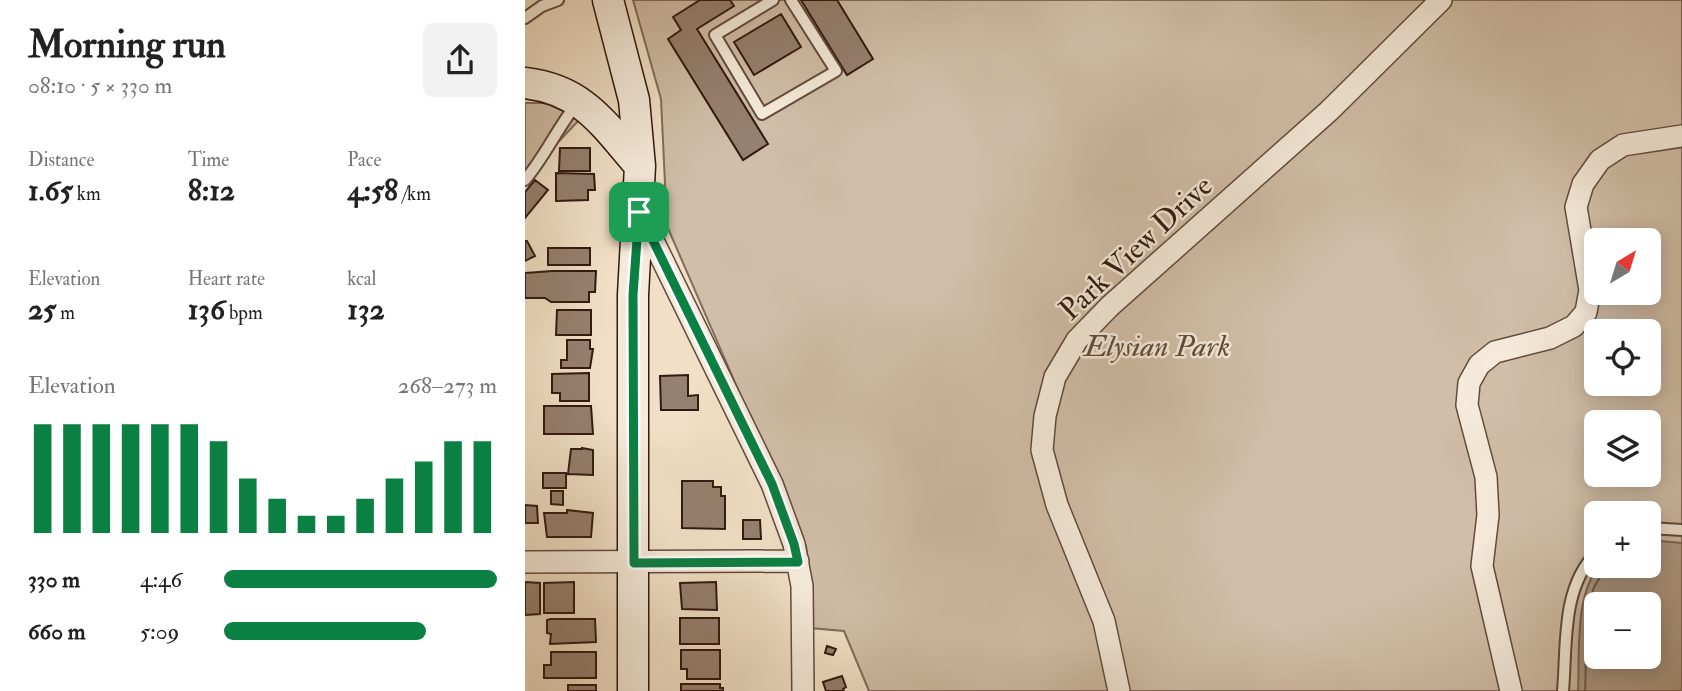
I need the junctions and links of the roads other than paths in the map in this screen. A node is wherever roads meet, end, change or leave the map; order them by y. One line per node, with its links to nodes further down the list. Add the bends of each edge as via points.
1 (558, 0): 7 (lane)
2 (608, 0): 11 (main road, via 634,100)
3 (773, 0): 6 (lane)
4 (791, 0): 6 (lane, via 836,71 762,114 715,35)
5 (1441, 0): 22 (street, Park View Drive, via 1329,111 1110,306 1077,340 1055,377 1042,450 1057,505 1104,621)
6 (754, 5)
7 (525, 18)
8 (525, 83): 11 (main road, via 572,96)
9 (572, 110): 12 (lane)
10 (1682, 136): 23 (street, via 1623,145 1600,160 1583,184 1576,207 1590,290 1586,312 1574,326 1550,338 1495,352 1479,365 1469,383 1467,405 1486,477 1489,515 1482,566)
11 (640, 166): 13 (main road)
12 (525, 180)
13 (639, 212): 17 (street, via 772,484); 18 (main road, via 633,295)
14 (1661, 529): 15 (lane)
15 (1682, 530)
16 (525, 562): 18 (street)
17 (798, 562): 18 (street); 21 (street, via 803,586)
18 (634, 563): 20 (main road)
19 (1584, 570): 24 (lane, via 1570,603)
20 (633, 691)
21 (803, 691)
22 (1119, 691)
23 (1511, 691)
24 (1563, 691)

